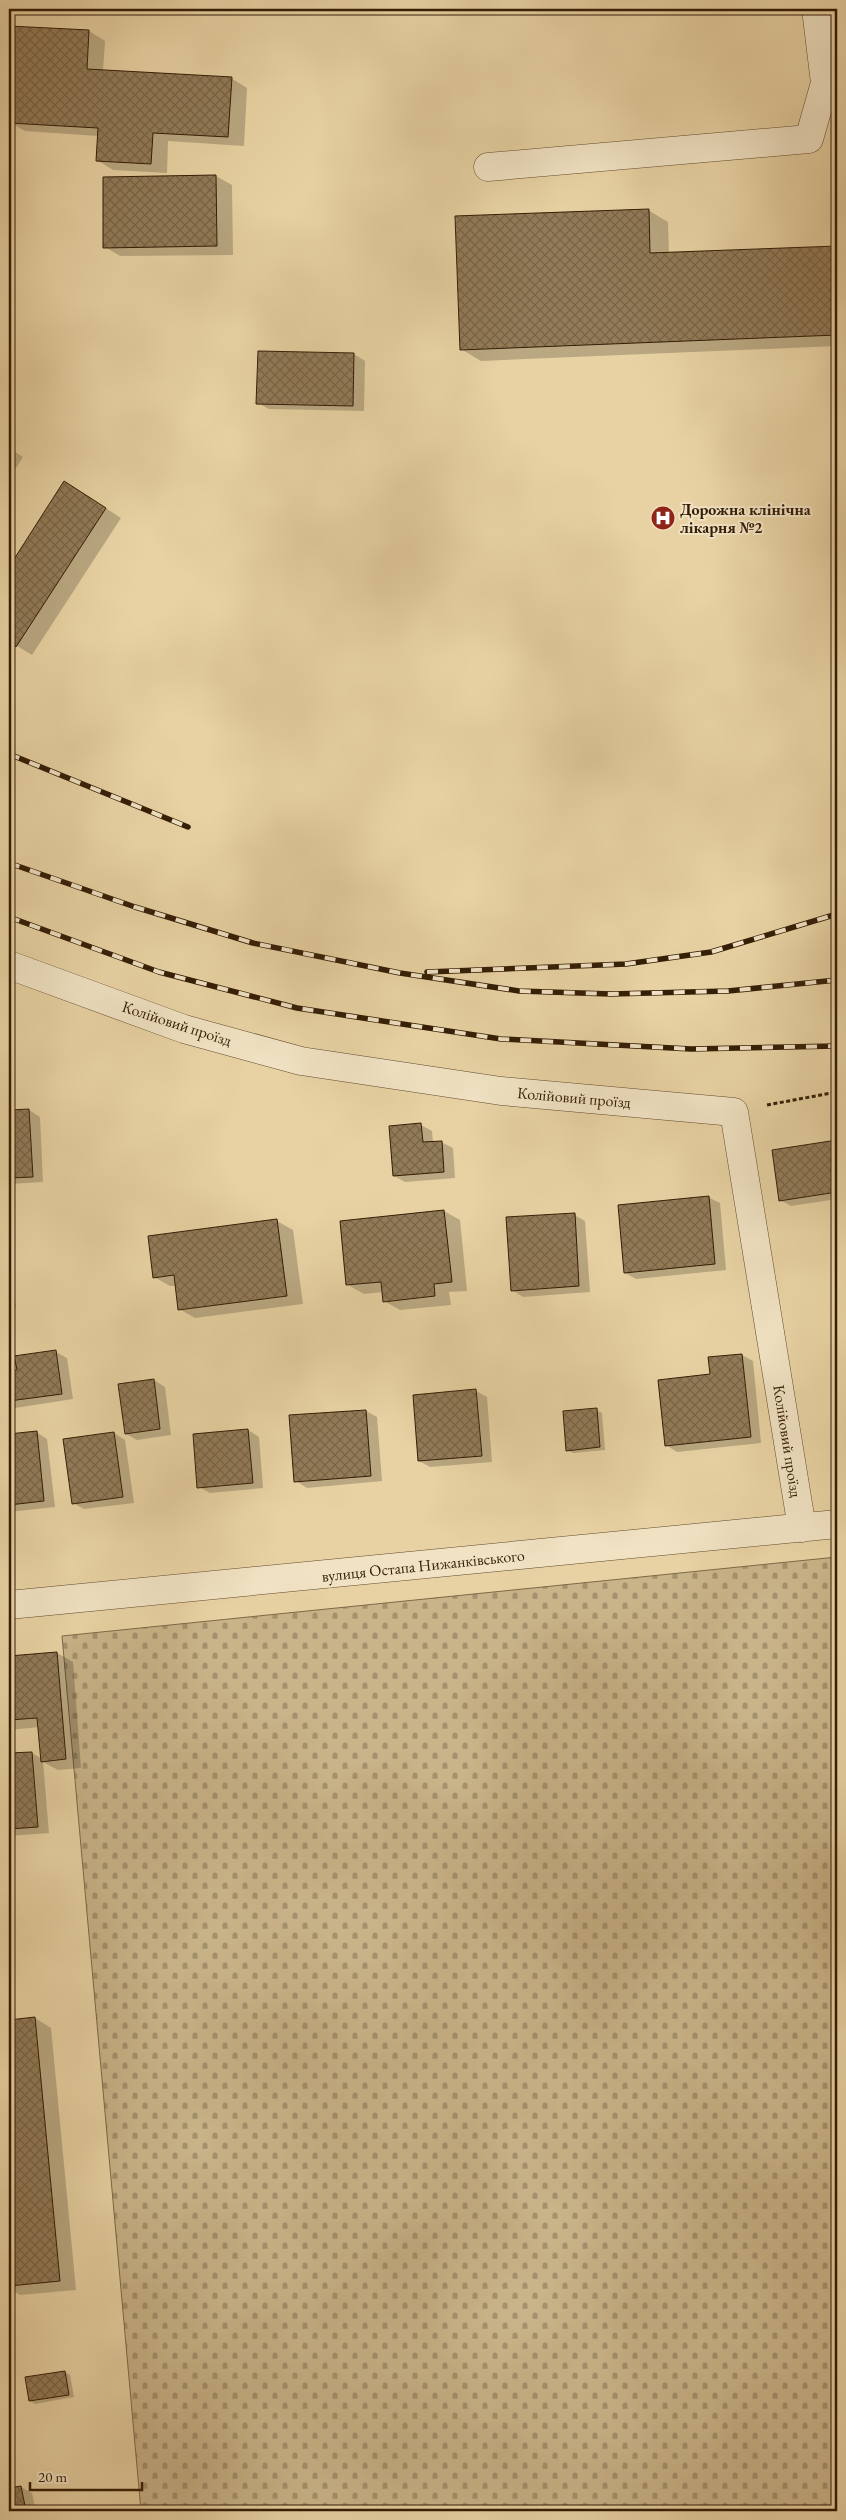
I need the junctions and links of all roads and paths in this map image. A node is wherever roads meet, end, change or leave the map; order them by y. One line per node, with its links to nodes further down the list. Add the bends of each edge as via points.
1 (816, 9): 2 (street, via 825,82 810,139)
2 (488, 167)
3 (9, 964): 5 (street, Колійовий проїзд, via 184,1028 301,1061 501,1091)
4 (837, 1092): 5 (path)
5 (734, 1112): 7 (street, Колійовий проїзд)
6 (837, 1524): 7 (street, вулиця Остапа Нижанківського)
7 (802, 1528): 8 (street, вулиця Остапа Нижанківського)
8 (9, 1605)

